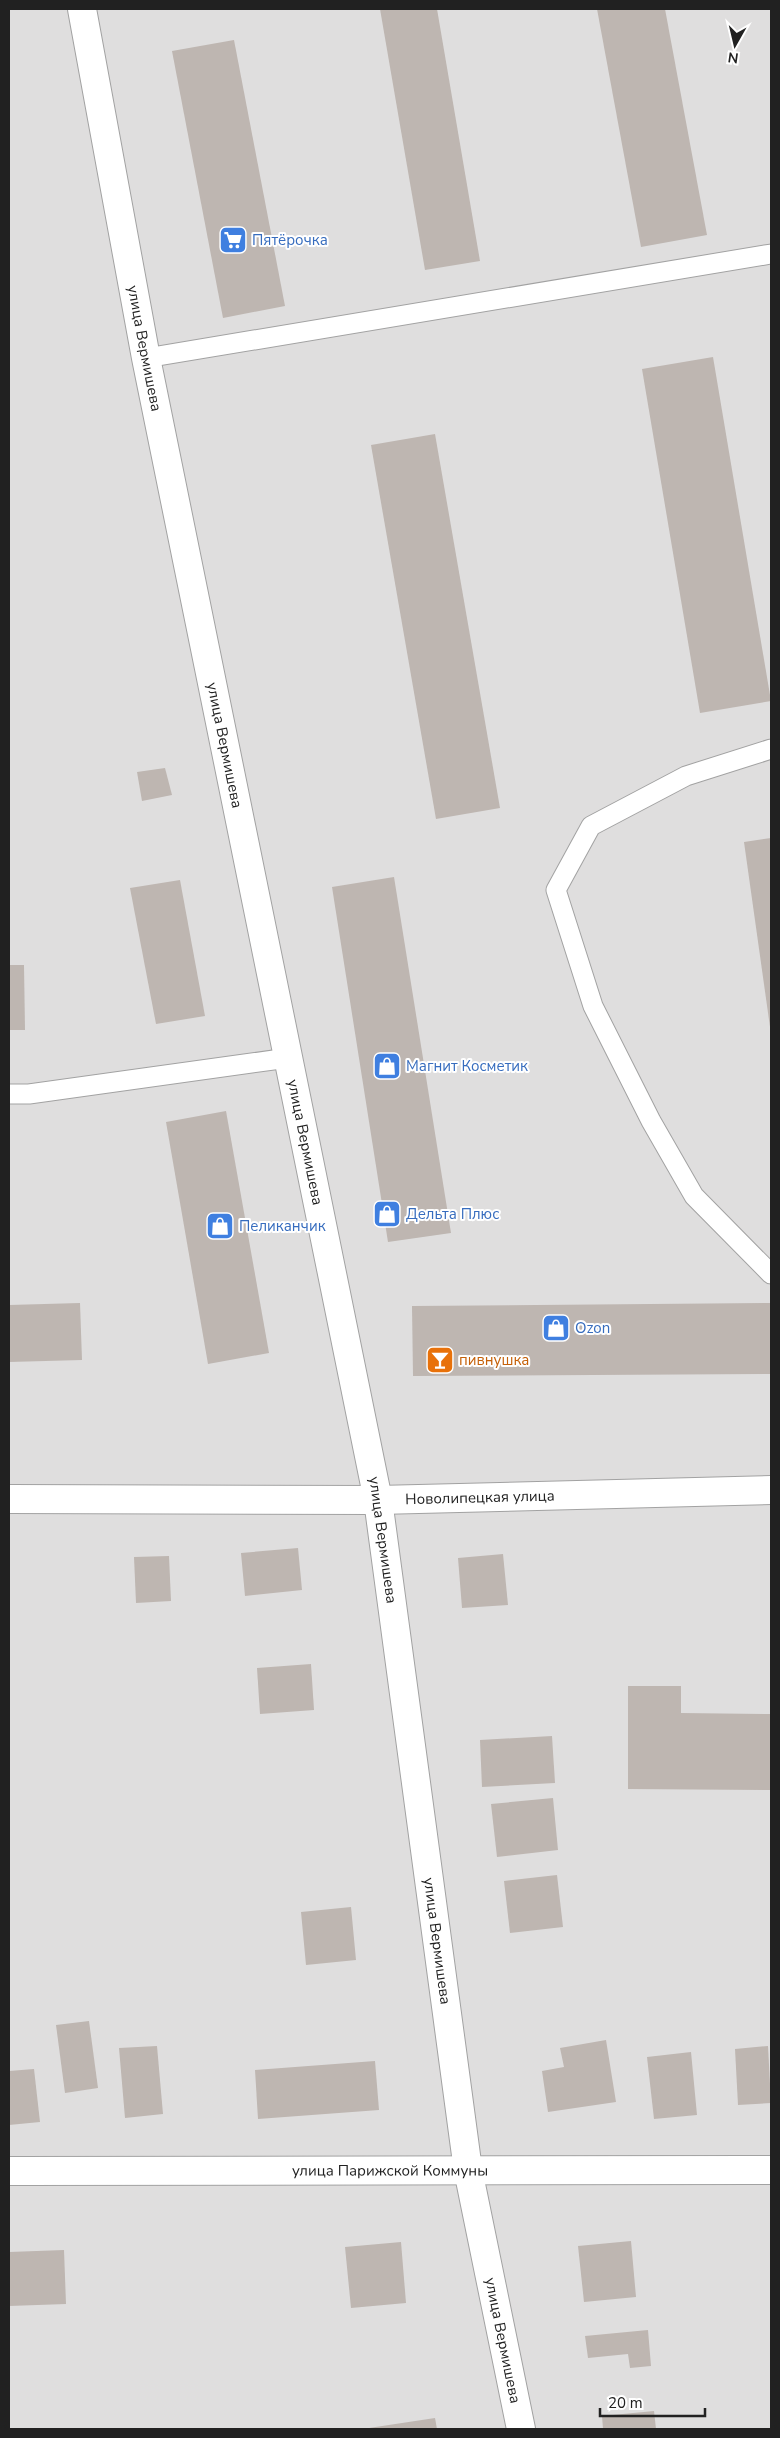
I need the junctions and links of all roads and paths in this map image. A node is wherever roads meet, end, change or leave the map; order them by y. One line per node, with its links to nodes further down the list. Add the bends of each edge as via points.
1 (82, 9): 3 (street, улица Вермишева)
2 (771, 254): 3 (lane)
3 (146, 358): 5 (street, улица Вермишева)
4 (771, 749): 7 (lane, via 686,776 591,826 556,890 593,1006 651,1121 694,1196)
5 (288, 1058): 6 (lane); 10 (street, улица Вермишева)
6 (9, 1094)
7 (771, 1274)
8 (771, 1490): 10 (street, Новолипецкая улица)
9 (9, 1499): 10 (street, Новолипецкая улица)
10 (378, 1500): 12 (street, улица Вермишева)
11 (9, 2170): 12 (street, улица Парижской Коммуны)
12 (468, 2170): 13 (street, улица Парижской Коммуны); 14 (street, улица Вермишева)
13 (771, 2170)
14 (521, 2429)

